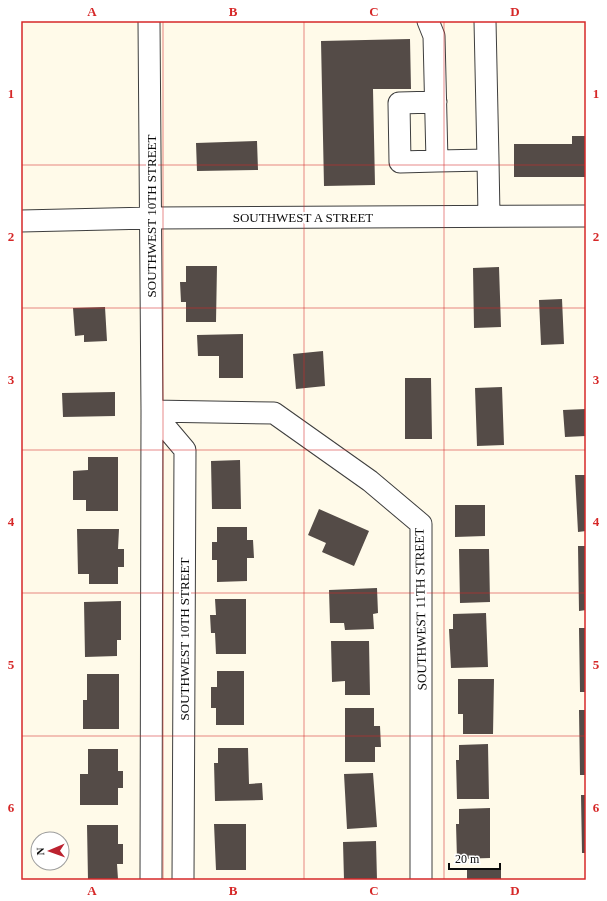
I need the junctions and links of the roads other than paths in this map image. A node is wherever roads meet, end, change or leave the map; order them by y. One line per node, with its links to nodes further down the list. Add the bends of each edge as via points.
1 (149, 21): 9 (street, SOUTHWEST 10TH STREET)
2 (428, 21): 4 (street, via 434,36)
3 (485, 21): 5 (street)
4 (436, 102): 6 (street); 6 (street, via 399,103 399,110 400,162)
5 (488, 160): 6 (street); 7 (street)
6 (437, 161)
7 (489, 216): 8 (street, SOUTHWEST A STREET); 9 (street, SOUTHWEST A STREET)
8 (586, 216)
9 (151, 218): 10 (street, SOUTHWEST A STREET); 11 (street, SOUTHWEST 10TH STREET)
10 (21, 221)
11 (152, 411): 12 (street, SOUTHWEST 10TH STREET); 13 (street, SOUTHWEST 10TH STREET, via 185,450); 16 (street, SOUTHWEST 11TH STREET, via 274,413 370,481 421,524)
12 (152, 695): 13 (street); 14 (street, SOUTHWEST 10TH STREET)
13 (184, 695): 15 (street, SOUTHWEST 10TH STREET)
14 (151, 880)
15 (183, 880)
16 (421, 880)

